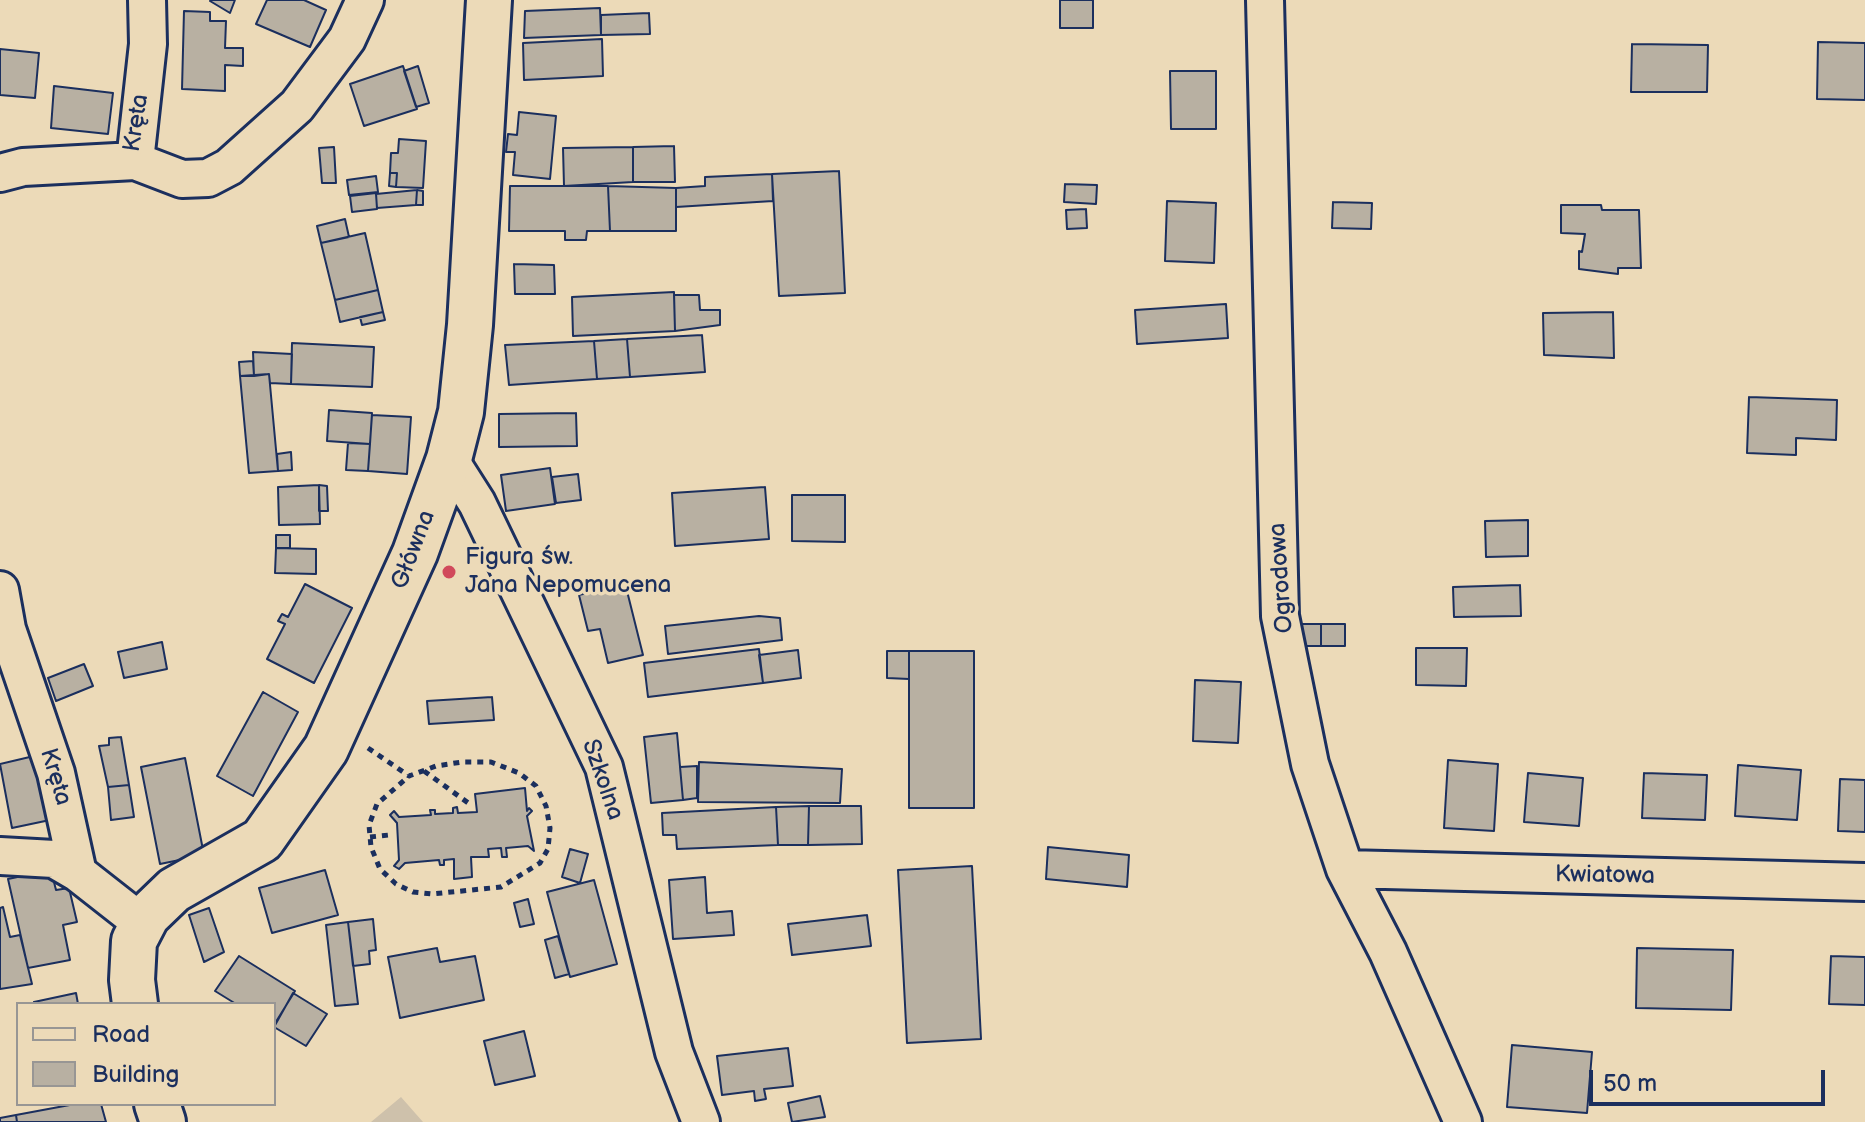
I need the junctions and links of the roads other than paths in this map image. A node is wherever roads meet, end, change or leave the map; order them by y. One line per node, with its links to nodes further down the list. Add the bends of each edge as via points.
1 (147, 0): 5 (street, Kręta, via 148,44)
2 (365, 0): 5 (street, via 347,39 297,106 229,167 208,178 182,179)
3 (489, 0): 7 (street, Główna, via 470,325 461,412)
4 (1265, 0): 10 (street, Ogrodowa, via 1280,616 1310,764)
5 (135, 161): 6 (street, Kręta)
6 (0, 173)
7 (449, 459): 13 (street, Główna, via 415,553 337,727 286,810 262,840 174,890); 15 (street, Szkolna, via 477,503 604,767 674,1052)
8 (0, 590): 11 (street, Kręta, via 7,629 56,773)
9 (0, 856): 11 (street, via 54,859)
10 (1345, 869): 12 (street, Kwiatowa); 16 (street, Ogrodowa)
11 (78, 873): 13 (street)
12 (1865, 882)
13 (143, 924): 14 (street, Główna, via 134,941)
14 (135, 1002)
15 (701, 1122)
16 (1463, 1122)

